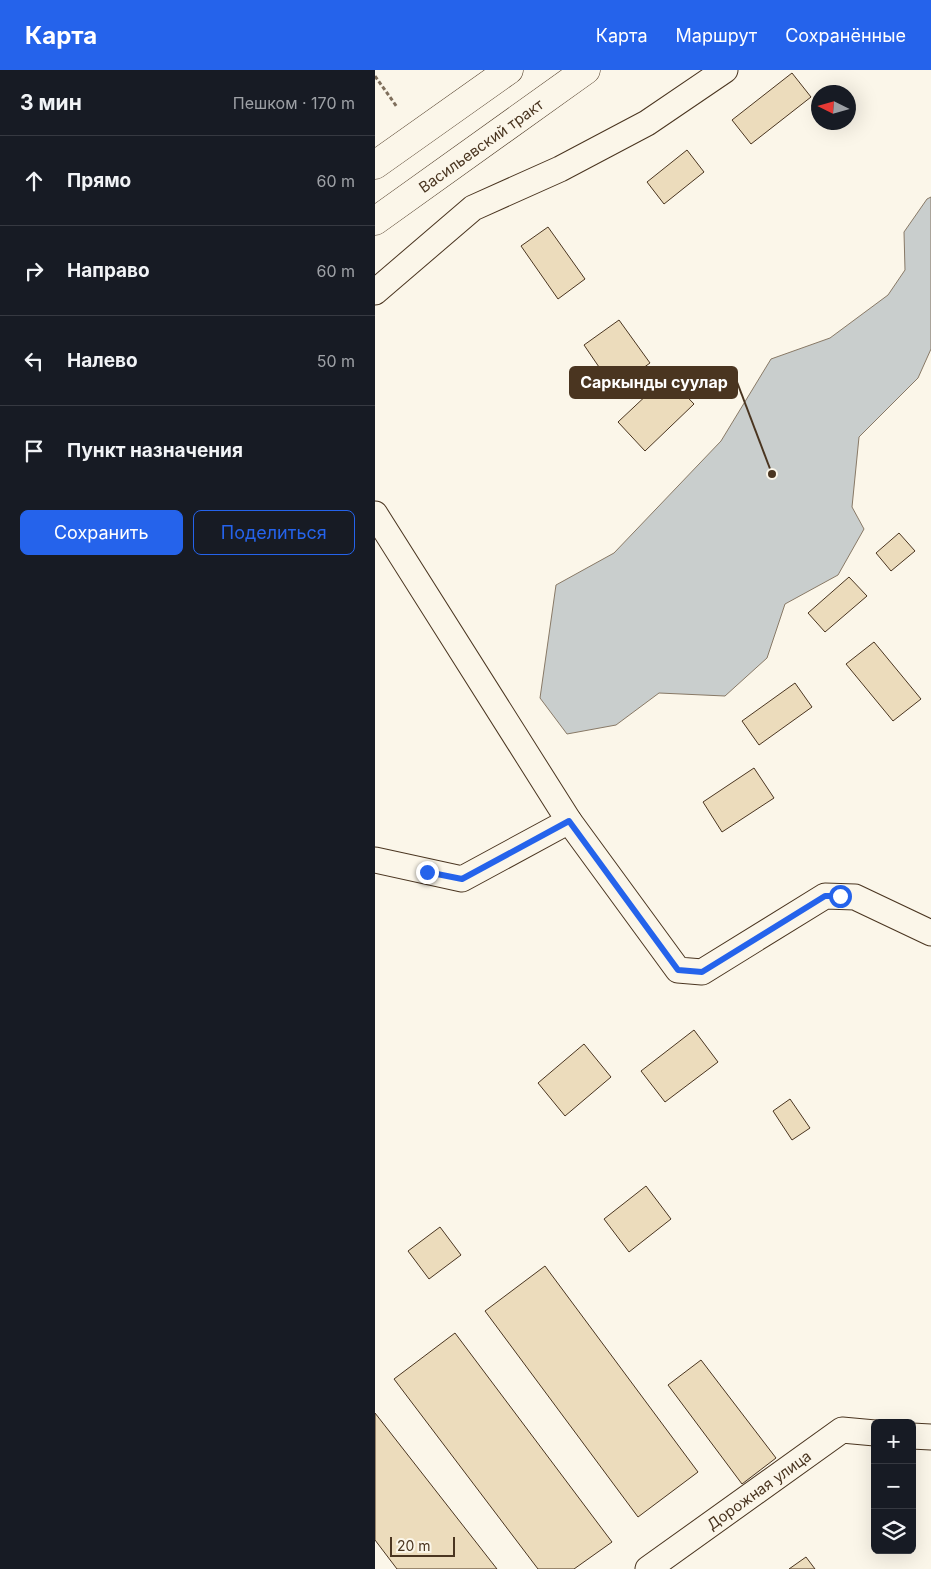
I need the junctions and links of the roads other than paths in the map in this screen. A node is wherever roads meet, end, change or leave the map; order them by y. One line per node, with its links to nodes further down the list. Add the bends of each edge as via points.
1 (509, 70): 4 (main road)
2 (586, 70): 5 (main road, Васильевский тракт)
3 (725, 70): 6 (street, via 647,123 560,169 473,208)
4 (375, 165)
5 (375, 221)
6 (375, 292)
7 (375, 514): 8 (street)
8 (569, 821): 9 (street, via 462,879); 10 (street, via 678,970 702,972 825,896 855,897)
9 (375, 860)
10 (931, 933)
11 (871, 1433): 14 (street, Дорожная улица, via 842,1430)
12 (916, 1436): 13 (street)
13 (931, 1437)
14 (649, 1569)

